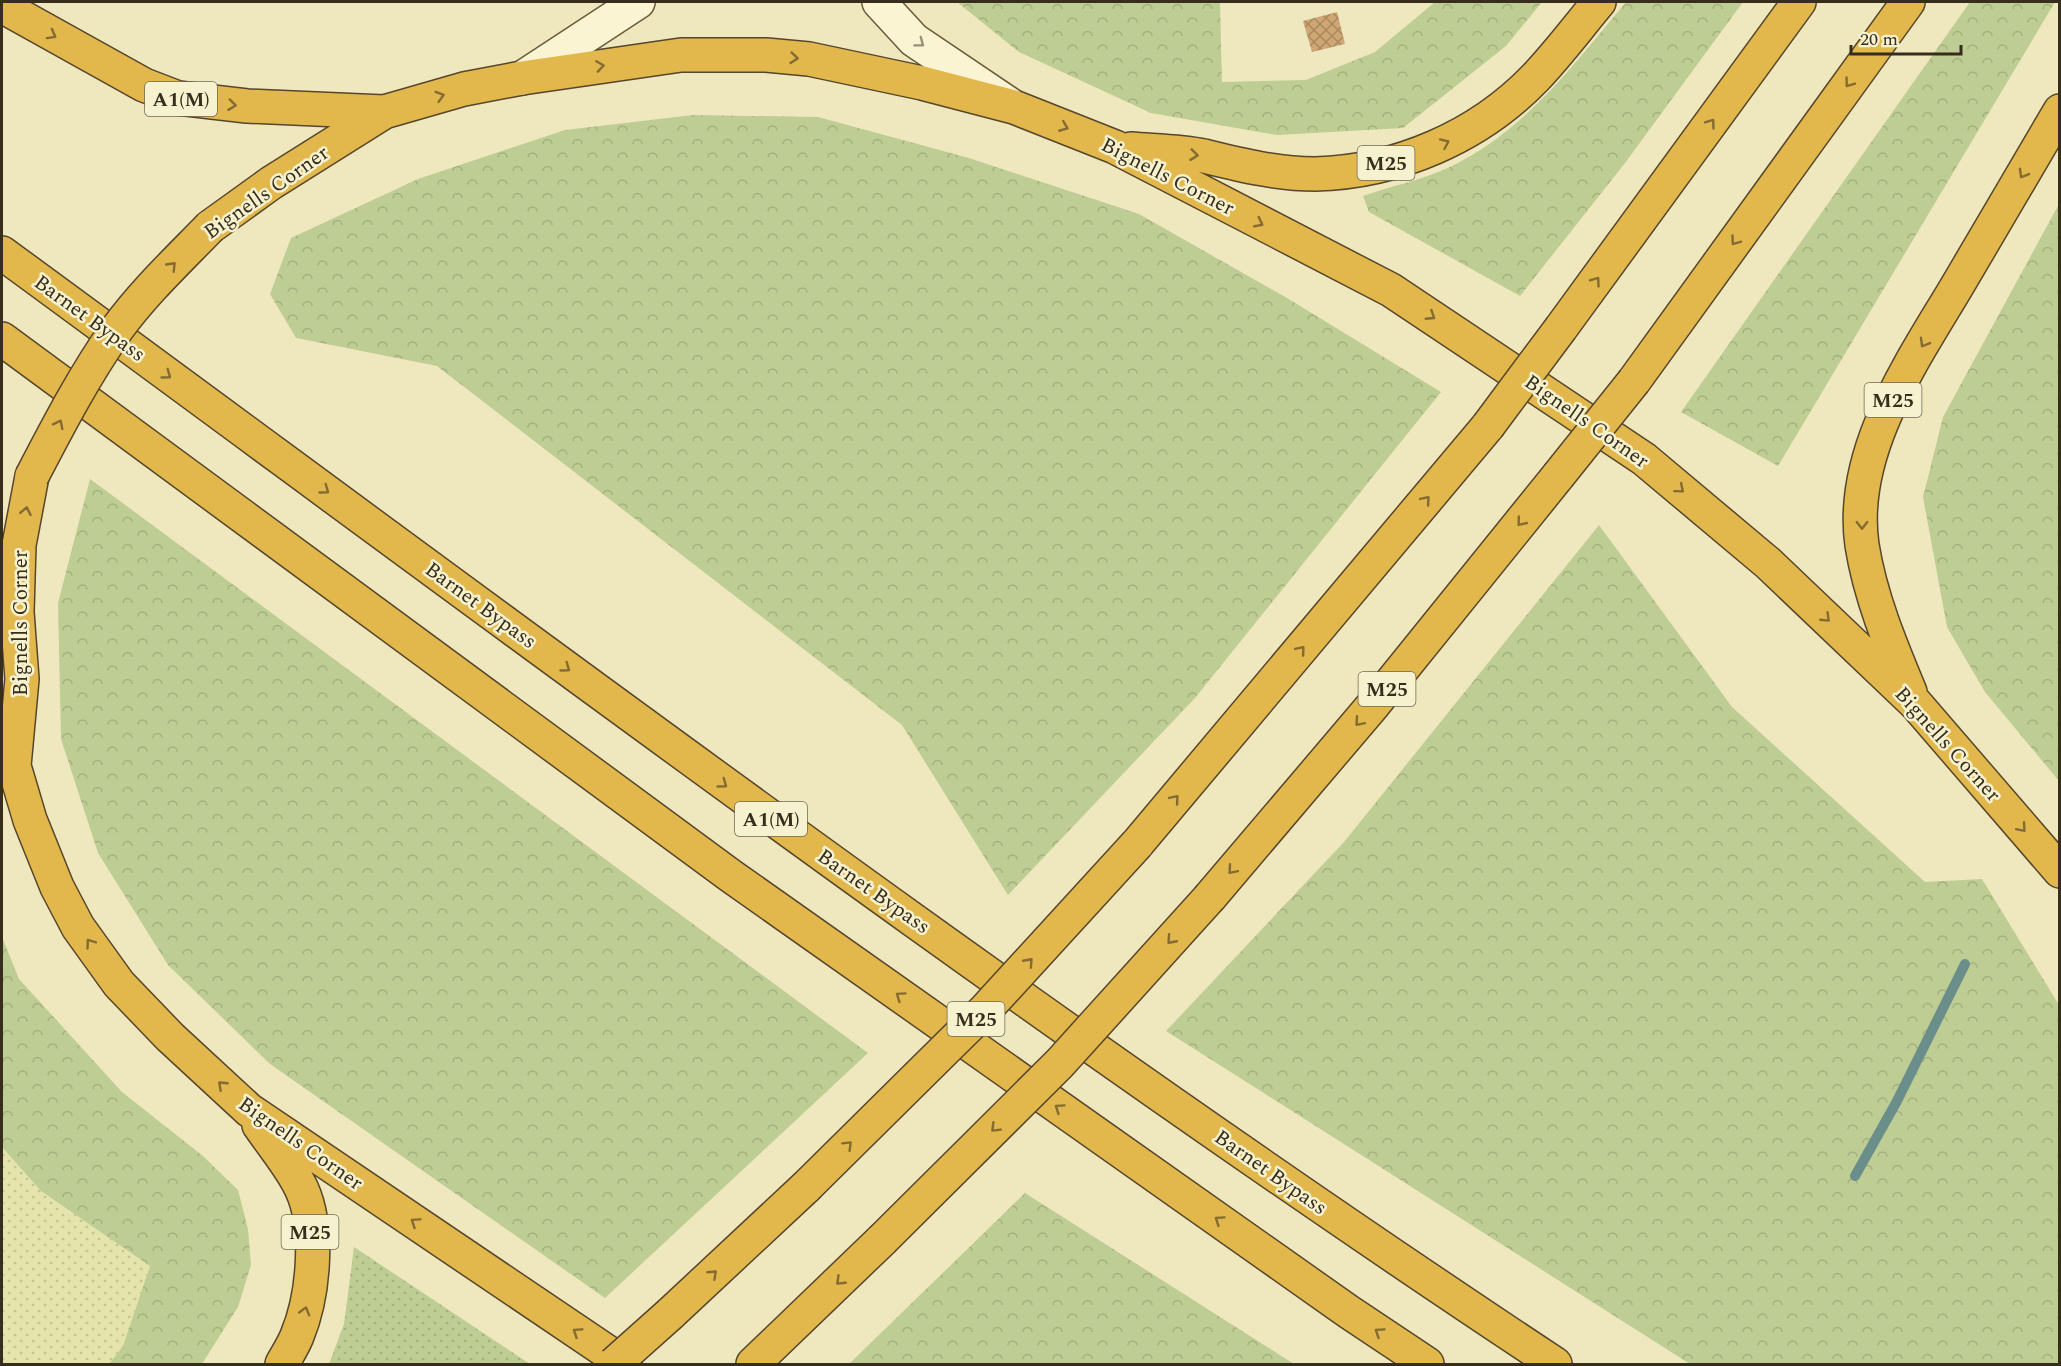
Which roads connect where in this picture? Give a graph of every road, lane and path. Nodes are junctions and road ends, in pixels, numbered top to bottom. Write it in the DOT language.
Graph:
graph roads {
  1 [pos="638,2"];
  2 [pos="879,2"];
  3 [pos="1599,2"];
  4 [pos="1799,2"];
  5 [pos="1908,2"];
  6 [pos="2,6"];
  7 [pos="522,78"];
  8 [pos="1014,107"];
  9 [pos="2060,111"];
  10 [pos="384,112"];
  11 [pos="1115,147"];
  12 [pos="2,254"];
  13 [pos="2,339"];
  14 [pos="1916,704"];
  15 [pos="2,733"];
  16 [pos="14,766"];
  17 [pos="2060,871"];
  18 [pos="249,1110"];
  19 [pos="282,1365"];
  20 [pos="614,1365"];
  21 [pos="625,1365"];
  22 [pos="753,1365"];
  23 [pos="1427,1365"];
  24 [pos="1555,1365"];
  1 -- 7 [label="street, Bignells Corner"];
  2 -- 8 [label="street, Bignells Corner, one-way"];
  11 -- 3 [label="highway, M25, one-way"];
  20 -- 4 [label="highway, M25, one-way, bridge"];
  5 -- 22 [label="highway, M25, one-way, bridge"];
  6 -- 10 [label="highway, A1(M), one-way"];
  7 -- 8 [label="highway, Bignells Corner, one-way"];
  10 -- 7 [label="highway, Bignells Corner, one-way"];
  8 -- 11 [label="highway, Bignells Corner, one-way"];
  9 -- 14 [label="highway, M25, one-way"];
  16 -- 10 [label="highway, Bignells Corner, one-way, bridge"];
  11 -- 14 [label="highway, Bignells Corner, one-way"];
  12 -- 24 [label="highway, Barnet Bypass / A1(M), one-way"];
  23 -- 13 [label="highway, one-way"];
  14 -- 17 [label="highway, Bignells Corner, one-way"];
  15 -- 16 [label="highway"];
  18 -- 16 [label="highway, Bignells Corner, one-way"];
  19 -- 18 [label="highway, M25, one-way"];
  21 -- 18 [label="highway, Bignells Corner, one-way"];
}
